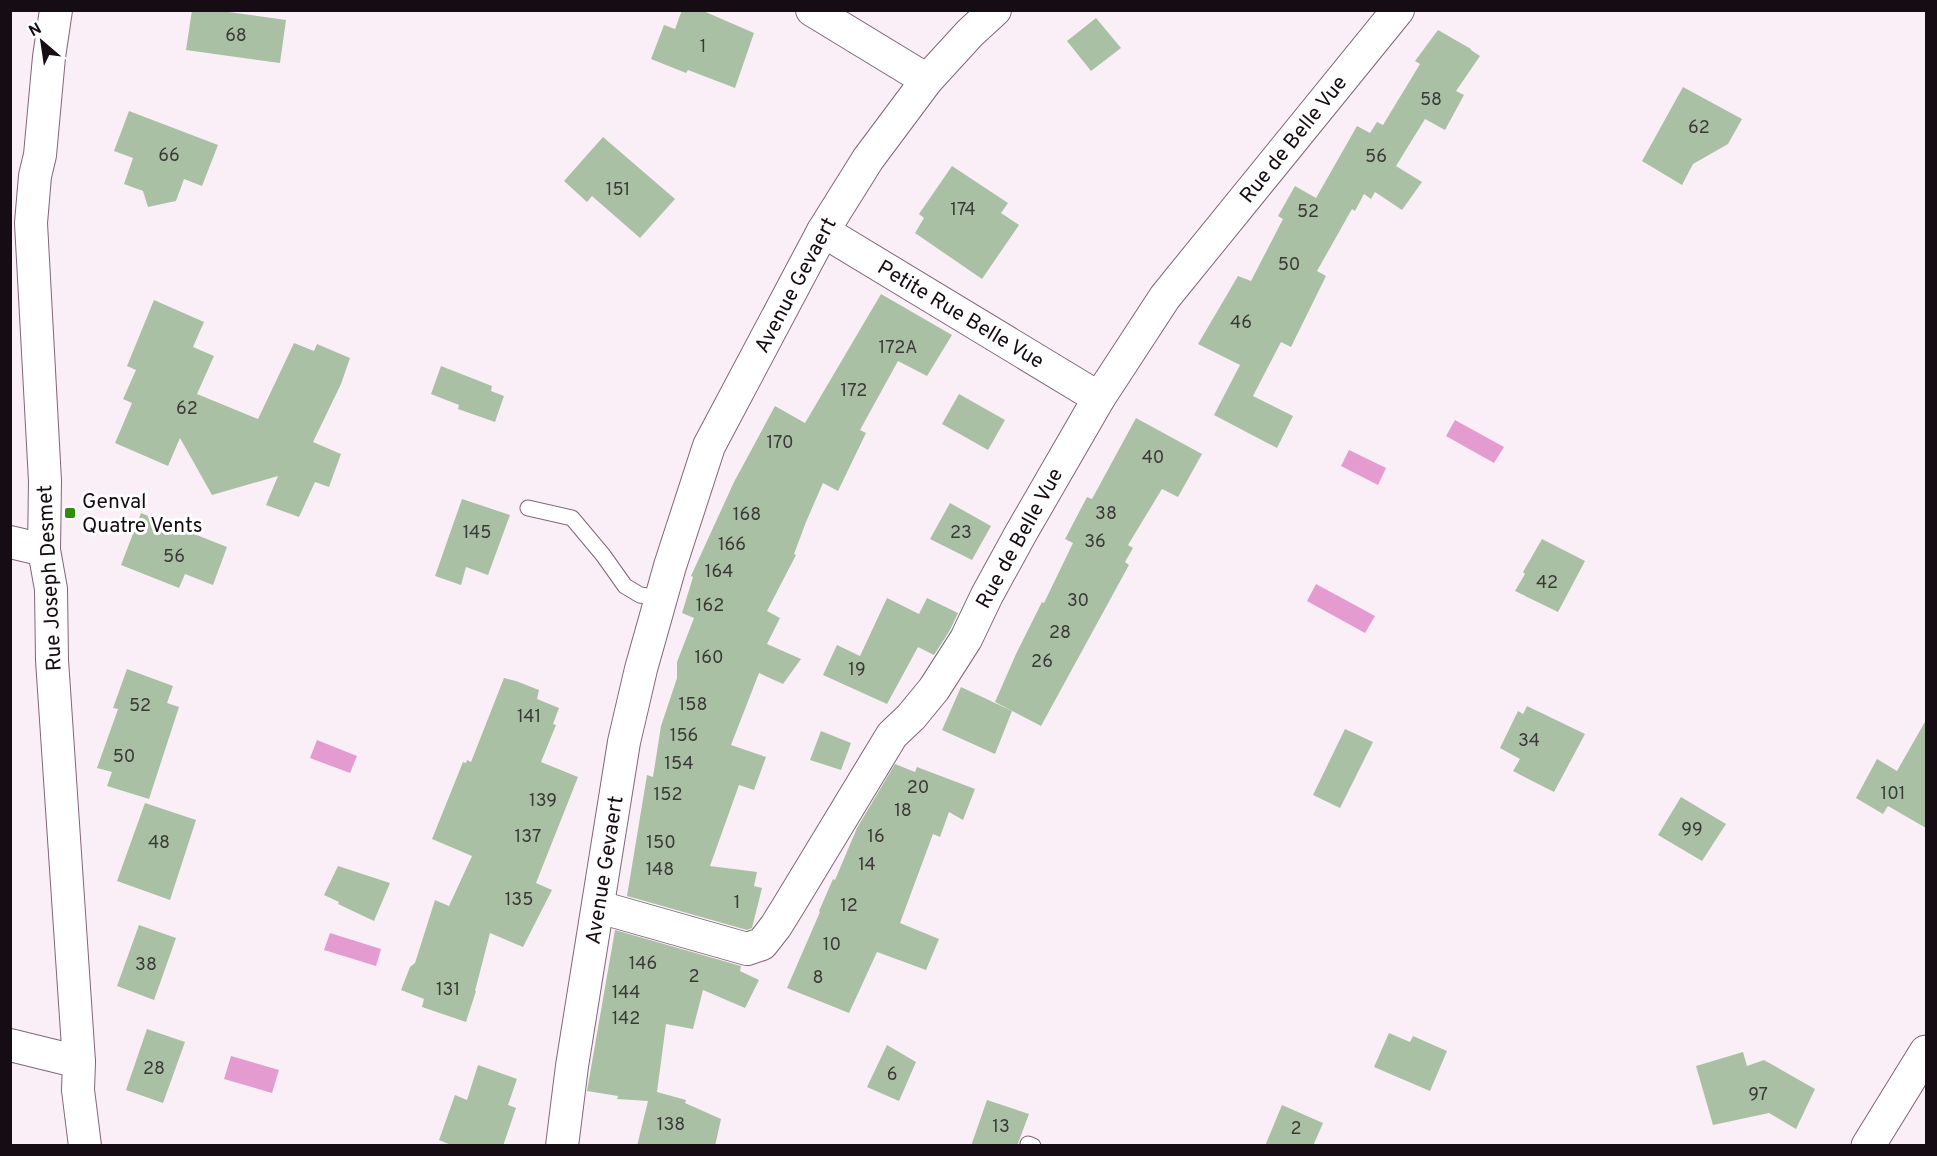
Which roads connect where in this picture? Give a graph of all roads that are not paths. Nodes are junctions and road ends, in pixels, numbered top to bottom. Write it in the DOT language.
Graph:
graph roads {
  1 [pos="56,10"];
  2 [pos="812,10"];
  3 [pos="994,10"];
  4 [pos="1398,10"];
  5 [pos="927,80"];
  6 [pos="823,231"];
  7 [pos="1099,398"];
  8 [pos="528,508"];
  9 [pos="10,542"];
  10 [pos="44,550"];
  11 [pos="661,598"];
  12 [pos="599,907"];
  13 [pos="10,1045"];
  14 [pos="1926,1052"];
  15 [pos="79,1062"];
  16 [pos="85,1146"];
  17 [pos="562,1146"];
  18 [pos="1868,1146"];
  1 -- 10 [label="street, Rue Joseph Desmet"];
  2 -- 5 [label="street"];
  3 -- 5 [label="street, Avenue Gevaert"];
  4 -- 7 [label="street, Rue de Belle Vue"];
  5 -- 6 [label="street, Avenue Gevaert"];
  6 -- 7 [label="street, Petite Rue Belle Vue"];
  6 -- 11 [label="street, Avenue Gevaert"];
  7 -- 12 [label="street, Rue de Belle Vue"];
  8 -- 11 [label="lane"];
  9 -- 10 [label="street"];
  10 -- 15 [label="street, Rue Joseph Desmet"];
  11 -- 12 [label="street, Avenue Gevaert"];
  12 -- 17 [label="street, Avenue Gevaert"];
  13 -- 15 [label="street"];
  14 -- 18 [label="street"];
  15 -- 16 [label="street, Rue Joseph Desmet"];
}
